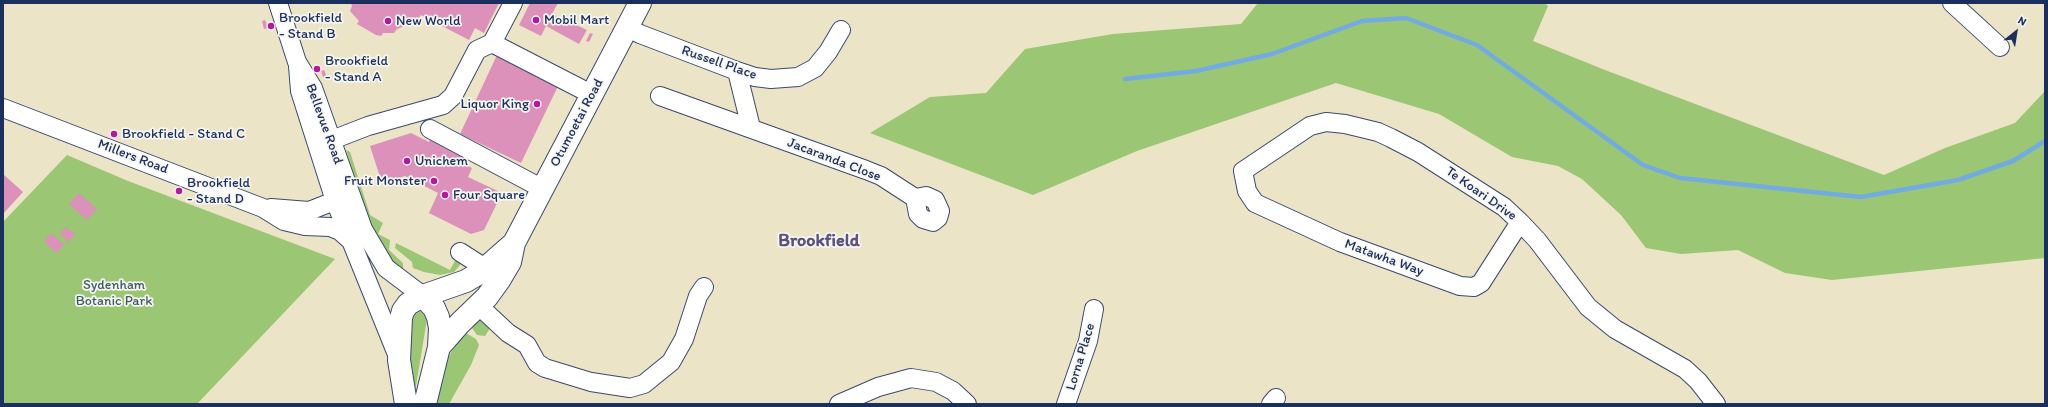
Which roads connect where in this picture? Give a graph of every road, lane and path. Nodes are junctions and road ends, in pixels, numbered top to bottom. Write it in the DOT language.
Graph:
graph roads {
  1 [pos="278,3"];
  2 [pos="513,3"];
  3 [pos="640,3"];
  4 [pos="1952,3"];
  5 [pos="628,28"];
  6 [pos="841,30"];
  7 [pos="492,43"];
  8 [pos="2000,47"];
  9 [pos="297,62"];
  10 [pos="738,71"];
  11 [pos="593,95"];
  12 [pos="660,96"];
  13 [pos="3,108"];
  14 [pos="751,128"];
  15 [pos="430,130"];
  16 [pos="332,140"];
  17 [pos="1243,170"];
  18 [pos="543,189"];
  19 [pos="915,198"];
  20 [pos="263,208"];
  21 [pos="339,210"];
  22 [pos="1520,222"];
  23 [pos="514,243"];
  24 [pos="460,252"];
  25 [pos="485,268"];
  26 [pos="704,287"];
  27 [pos="423,296"];
  28 [pos="478,304"];
  29 [pos="1094,309"];
  30 [pos="438,347"];
  31 [pos="399,360"];
  32 [pos="406,404"];
  33 [pos="425,404"];
  34 [pos="839,404"];
  35 [pos="967,404"];
  36 [pos="1066,404"];
  37 [pos="1716,404"];
  1 -- 9 [label="street, Bellevue Road"];
  2 -- 7 [label="street"];
  3 -- 5 [label="main road, Otumoetai Road"];
  4 -- 8 [label="street"];
  5 -- 10 [label="street, Russell Place"];
  5 -- 11 [label="main road, Otumoetai Road"];
  6 -- 10 [label="street, Russell Place"];
  7 -- 11 [label="street"];
  7 -- 16 [label="street"];
  9 -- 16 [label="street, Bellevue Road"];
  9 -- 21 [label="street, Bellevue Road"];
  10 -- 14 [label="street"];
  11 -- 18 [label="main road, Otumoetai Road"];
  12 -- 14 [label="street, Jacaranda Close"];
  13 -- 20 [label="street, Millers Road"];
  14 -- 19 [label="street, Jacaranda Close"];
  15 -- 18 [label="street"];
  16 -- 21 [label="street, Bellevue Road"];
  17 -- 22 [label="street, Te Koari Drive"];
  17 -- 22 [label="street, Matawha Way"];
  18 -- 23 [label="main road, Otumoetai Road"];
  20 -- 21 [label="street, Millers Road"];
  20 -- 21 [label="street, Millers Road"];
  21 -- 27 [label="street, Bellevue Road"];
  21 -- 31 [label="street, Bellevue Road"];
  22 -- 37 [label="street, Te Koari Drive"];
  23 -- 25 [label="main road, Otumoetai Road"];
  23 -- 28 [label="main road, Otumoetai Road"];
  24 -- 25 [label="street"];
  25 -- 27 [label="main road, Otumoetai Road"];
  26 -- 28 [label="street"];
  27 -- 30 [label="main road, Bellevue Road"];
  27 -- 31 [label="main road, Otumoetai Road"];
  28 -- 30 [label="main road, Otumoetai Road"];
  29 -- 36 [label="street, Lorna Place"];
  30 -- 33 [label="main road"];
  31 -- 32 [label="main road, Otumoetai Road"];
  34 -- 35 [label="street"];
}
